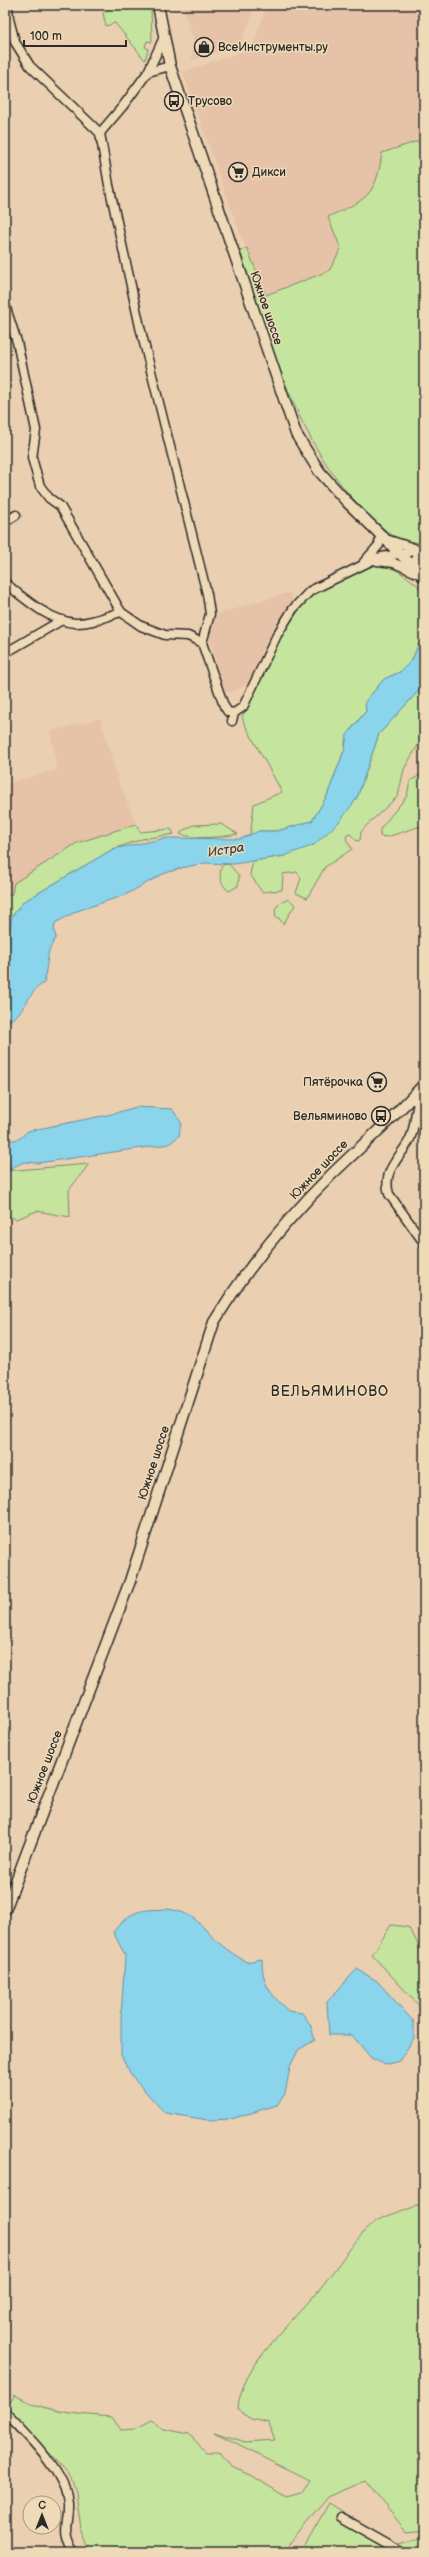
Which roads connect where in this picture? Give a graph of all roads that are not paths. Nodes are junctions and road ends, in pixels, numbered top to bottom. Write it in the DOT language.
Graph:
graph roads {
  1 [pos="8,5"];
  2 [pos="158,5"];
  3 [pos="164,37"];
  4 [pos="170,66"];
  5 [pos="148,72"];
  6 [pos="100,133"];
  7 [pos="5,305"];
  8 [pos="16,515"];
  9 [pos="5,522"];
  10 [pos="380,535"];
  11 [pos="423,549"];
  12 [pos="399,554"];
  13 [pos="360,566"];
  14 [pos="423,577"];
  15 [pos="5,583"];
  16 [pos="121,612"];
  17 [pos="62,620"];
  18 [pos="202,643"];
  19 [pos="5,653"];
  20 [pos="424,1084"];
  21 [pos="418,1102"];
  22 [pos="424,1242"];
  23 [pos="5,1910"];
  24 [pos="5,2412"];
  25 [pos="340,2517"];
  26 [pos="74,2552"];
  27 [pos="403,2552"];
  1 -- 6 [label="street"];
  2 -- 3 [label="main road, Южное шоссе"];
  3 -- 4 [label="main road, Южное шоссе"];
  3 -- 5 [label="street"];
  4 -- 5 [label="street"];
  4 -- 10 [label="main road, Южное шоссе"];
  5 -- 6 [label="street"];
  6 -- 18 [label="street"];
  7 -- 16 [label="street"];
  8 -- 9 [label="street"];
  10 -- 11 [label="street"];
  10 -- 12 [label="main road, Южное шоссе"];
  10 -- 13 [label="street"];
  11 -- 12 [label="street"];
  11 -- 14 [label="street"];
  12 -- 13 [label="street"];
  12 -- 14 [label="main road, Южное шоссе"];
  13 -- 14 [label="street"];
  13 -- 18 [label="street"];
  15 -- 17 [label="street"];
  16 -- 17 [label="street"];
  16 -- 18 [label="street"];
  17 -- 19 [label="street"];
  20 -- 21 [label="main road, Южное шоссе"];
  21 -- 22 [label="street"];
  21 -- 23 [label="main road, Южное шоссе"];
  24 -- 26 [label="street"];
  25 -- 27 [label="street"];
}
